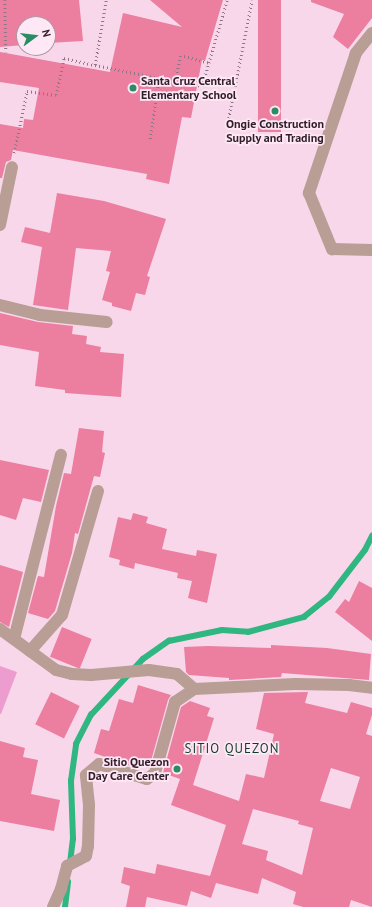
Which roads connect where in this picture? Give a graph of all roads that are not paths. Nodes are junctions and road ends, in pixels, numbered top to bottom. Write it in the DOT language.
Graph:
graph roads {
  1 [pos="372,33"];
  2 [pos="12,167"];
  3 [pos="0,225"];
  4 [pos="372,250"];
  5 [pos="0,305"];
  6 [pos="107,322"];
  7 [pos="61,455"];
  8 [pos="98,491"];
  9 [pos="0,629"];
  10 [pos="14,639"];
  11 [pos="30,651"];
  12 [pos="372,688"];
  13 [pos="194,689"];
  14 [pos="53,907"];
  1 -- 4 [label="street"];
  2 -- 3 [label="street"];
  5 -- 6 [label="street"];
  7 -- 10 [label="street"];
  8 -- 11 [label="street"];
  9 -- 10 [label="street"];
  10 -- 11 [label="street"];
  11 -- 13 [label="street"];
  12 -- 13 [label="street"];
  13 -- 14 [label="street"];
}
